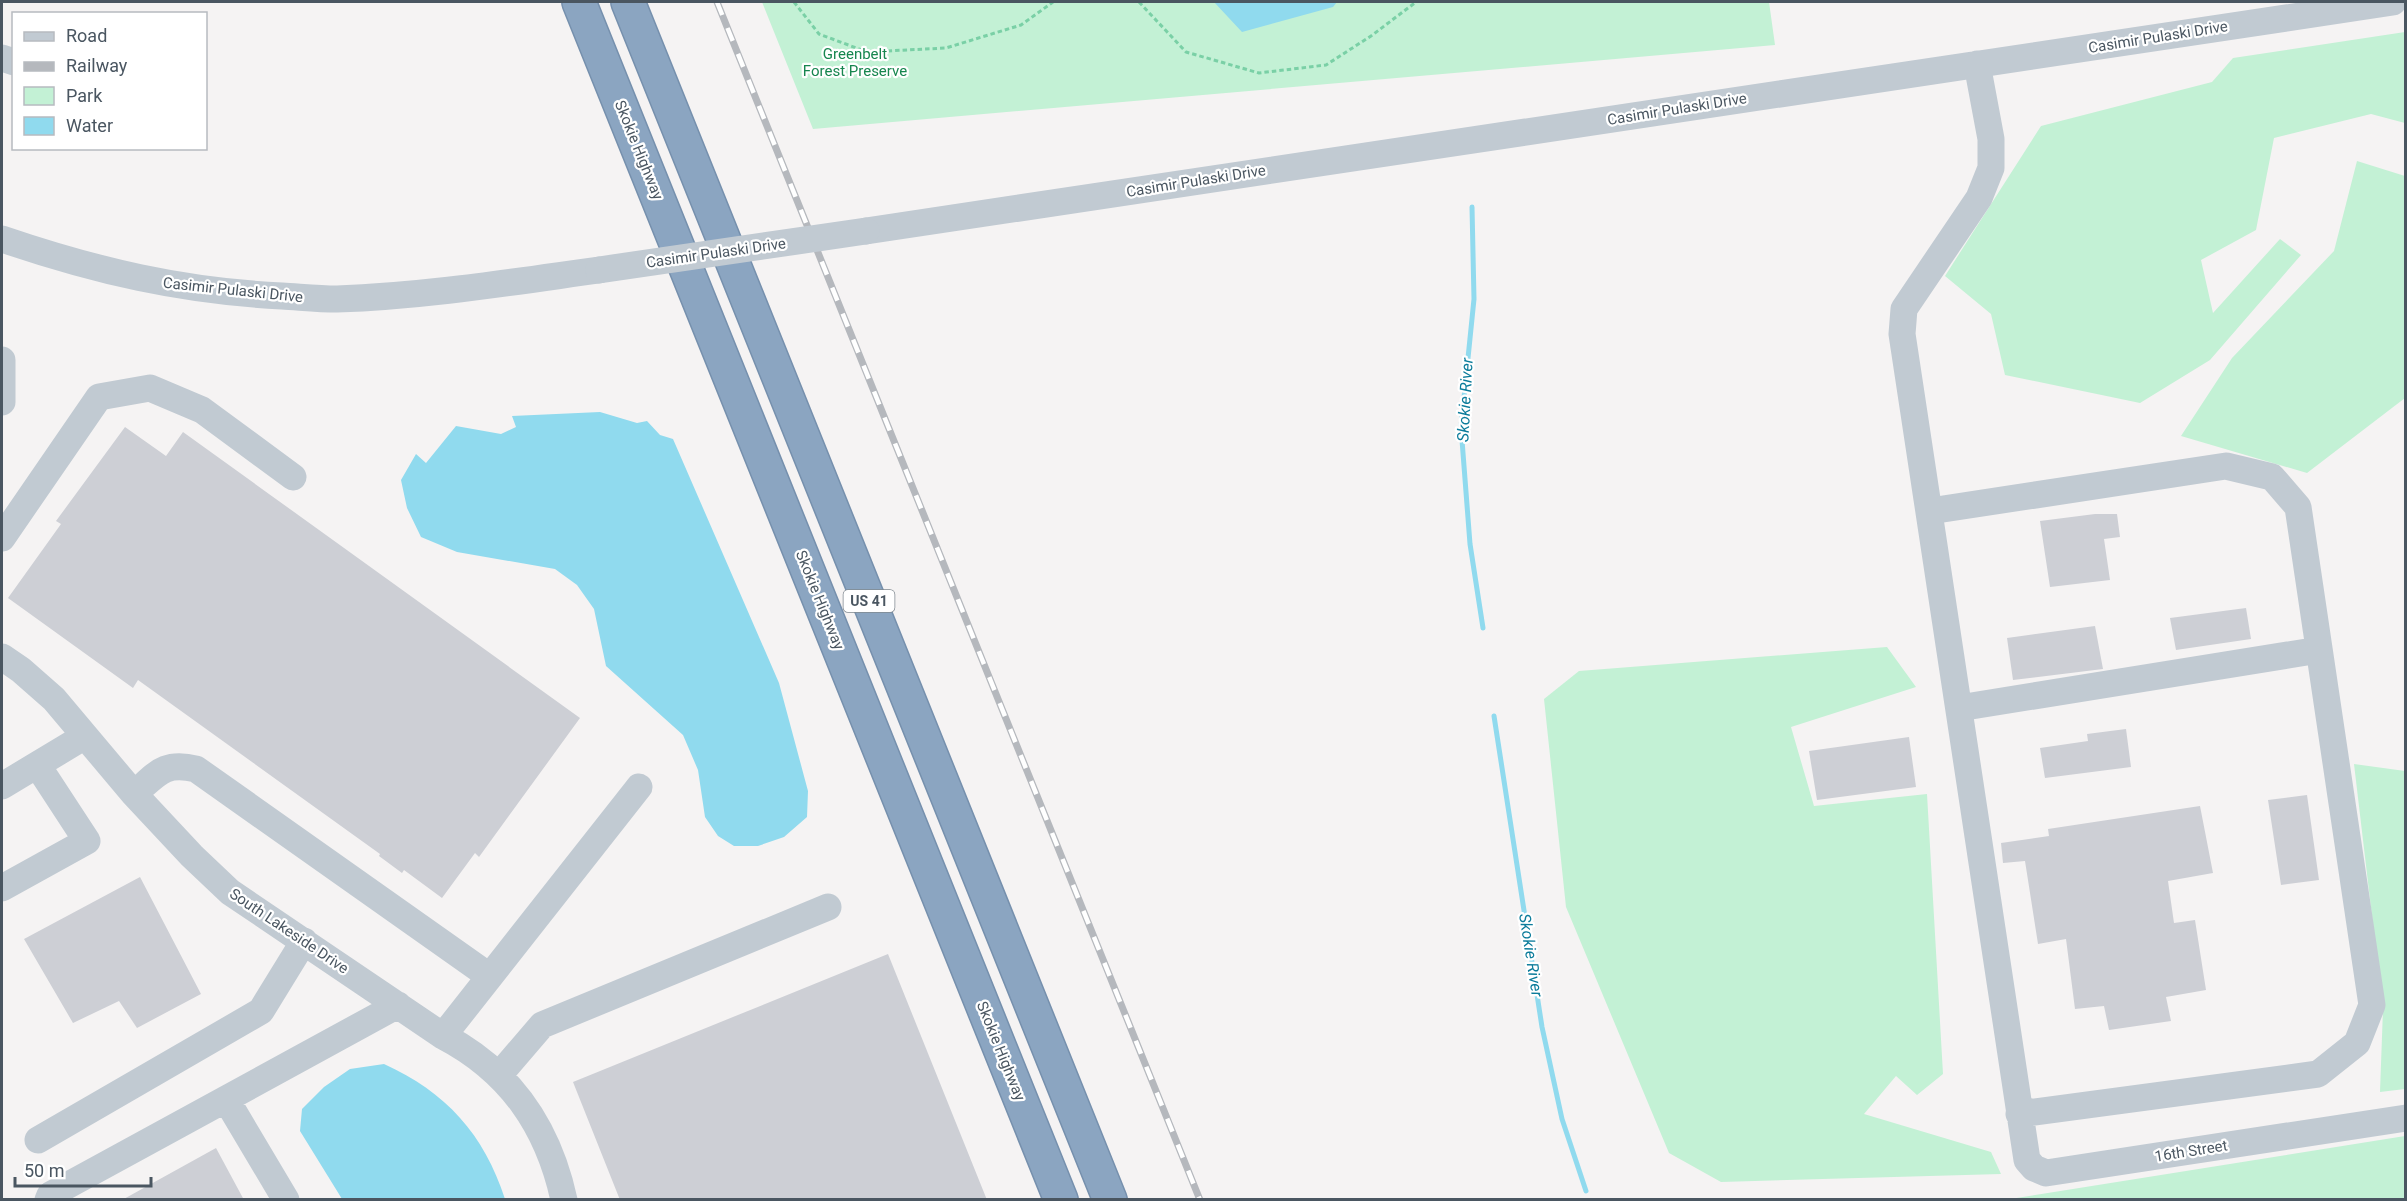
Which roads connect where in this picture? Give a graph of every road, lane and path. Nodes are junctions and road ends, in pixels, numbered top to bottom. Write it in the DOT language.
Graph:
graph roads {
  1 [pos="579,2"];
  2 [pos="628,2"];
  3 [pos="794,2"];
  4 [pos="1053,2"];
  5 [pos="1139,2"];
  6 [pos="1416,2"];
  7 [pos="2393,2"];
  8 [pos="1977,64"];
  9 [pos="2,239"];
  10 [pos="2,360"];
  11 [pos="2,402"];
  12 [pos="293,477"];
  13 [pos="1930,511"];
  14 [pos="2,538"];
  15 [pos="2319,650"];
  16 [pos="2,657"];
  17 [pos="1959,708"];
  18 [pos="85,736"];
  19 [pos="38,766"];
  20 [pos="2,786"];
  21 [pos="639,787"];
  22 [pos="134,794"];
  23 [pos="2,888"];
  24 [pos="828,907"];
  25 [pos="304,941"];
  26 [pos="489,976"];
  27 [pos="398,1005"];
  28 [pos="443,1035"];
  29 [pos="500,1074"];
  30 [pos="226,1099"];
  31 [pos="2019,1114"];
  32 [pos="2406,1118"];
  33 [pos="38,1140"];
  34 [pos="48,1200"];
  35 [pos="286,1200"];
  36 [pos="564,1200"];
  37 [pos="1061,1200"];
  38 [pos="1110,1200"];
  1 -- 37 [label="highway, Skokie Highway / US 41"];
  2 -- 38 [label="highway, US 41"];
  3 -- 4 [label="path"];
  5 -- 6 [label="path"];
  7 -- 8 [label="street, Casimir Pulaski Drive"];
  8 -- 9 [label="street, Casimir Pulaski Drive, bridge"];
  8 -- 13 [label="street, 16th Street"];
  10 -- 11 [label="street"];
  12 -- 14 [label="street"];
  13 -- 15 [label="street"];
  13 -- 17 [label="street, 16th Street"];
  15 -- 17 [label="street"];
  15 -- 31 [label="street"];
  16 -- 18 [label="street, South Lakeside Drive"];
  17 -- 31 [label="street, 16th Street"];
  18 -- 19 [label="street"];
  18 -- 22 [label="street, South Lakeside Drive"];
  19 -- 20 [label="street"];
  19 -- 23 [label="street"];
  21 -- 26 [label="street"];
  22 -- 25 [label="street, South Lakeside Drive"];
  22 -- 26 [label="street"];
  24 -- 29 [label="street"];
  25 -- 27 [label="street, South Lakeside Drive"];
  25 -- 33 [label="street"];
  26 -- 28 [label="street"];
  27 -- 28 [label="street, South Lakeside Drive"];
  27 -- 30 [label="street"];
  28 -- 29 [label="street, South Lakeside Drive"];
  29 -- 36 [label="street, South Lakeside Drive"];
  30 -- 34 [label="street"];
  30 -- 35 [label="street"];
  31 -- 32 [label="street, 16th Street"];
}
